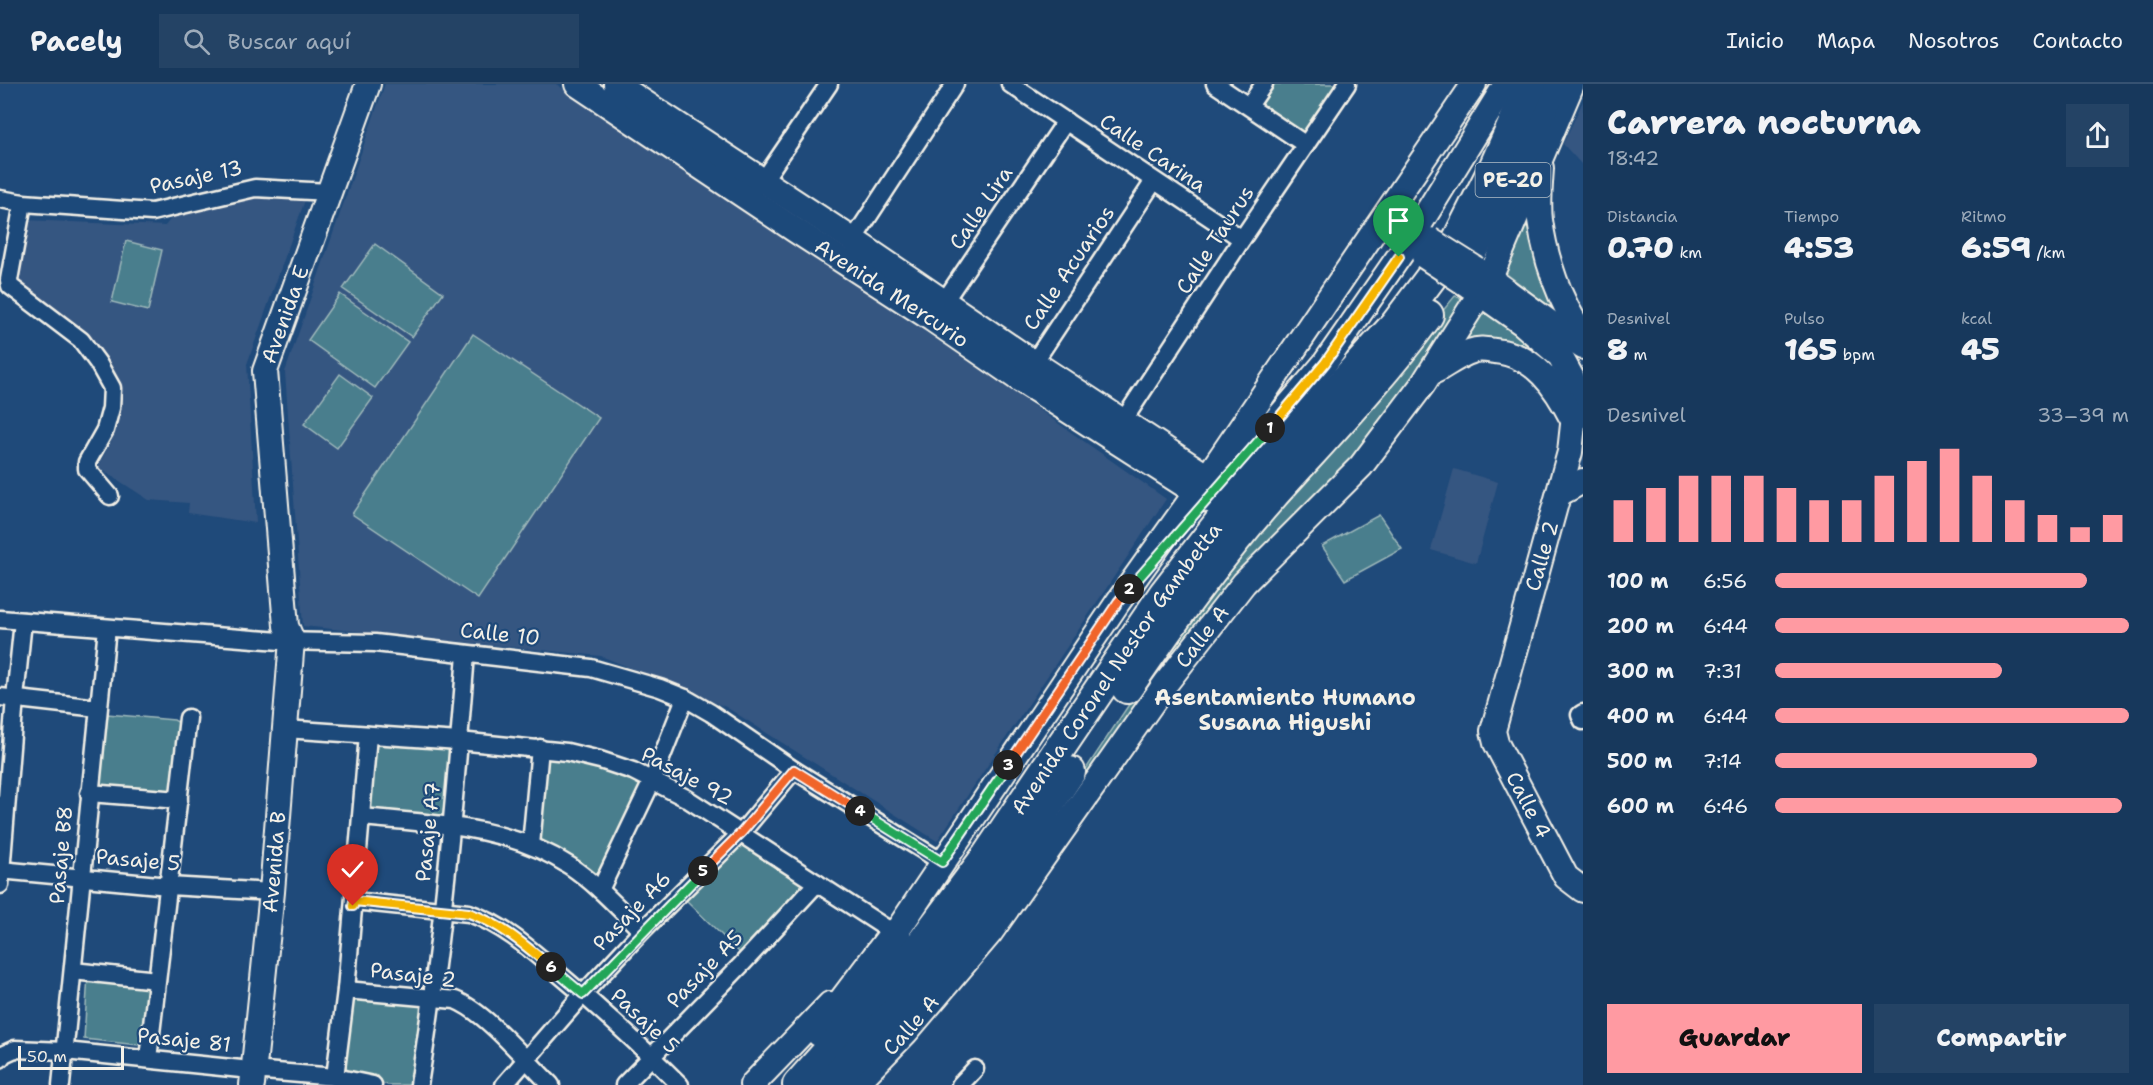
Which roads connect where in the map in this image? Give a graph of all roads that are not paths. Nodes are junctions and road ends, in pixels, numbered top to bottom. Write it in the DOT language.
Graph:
graph roads {
  1 [pos="368,84"];
  2 [pos="578,84"];
  3 [pos="955,84"];
  4 [pos="1010,84"];
  5 [pos="1215,84"];
  6 [pos="1263,84"];
  7 [pos="1347,84"];
  8 [pos="1506,84"];
  9 [pos="1531,84"];
  10 [pos="1554,84"];
  11 [pos="1572,84"];
  12 [pos="825,85"];
  13 [pos="624,86"];
  14 [pos="1465,87"];
  15 [pos="1249,106"];
  16 [pos="1066,121"];
  17 [pos="1306,145"];
  18 [pos="1541,156"];
  19 [pos="763,181"];
  20 [pos="1154,181"];
  21 [pos="329,192"];
  22 [pos="0,199"];
  23 [pos="23,203"];
  24 [pos="801,220"];
  25 [pos="1242,239"];
  26 [pos="853,240"];
  27 [pos="1450,263"];
  28 [pos="938,310"];
  29 [pos="1583,334"];
  30 [pos="1583,347"];
  31 [pos="1028,372"];
  32 [pos="1430,374"];
  33 [pos="1123,421"];
  34 [pos="1579,431"];
  35 [pos="1583,481"];
  36 [pos="1208,489"];
  37 [pos="1559,494"];
  38 [pos="110,496"];
  39 [pos="0,619"];
  40 [pos="23,621"];
  41 [pos="107,628"];
  42 [pos="286,636"];
  43 [pos="466,654"];
  44 [pos="7,697"];
  45 [pos="685,698"];
  46 [pos="98,708"];
  47 [pos="188,718"];
  48 [pos="285,729"];
  49 [pos="1493,731"];
  50 [pos="368,735"];
  51 [pos="459,741"];
  52 [pos="540,748"];
  53 [pos="794,770"];
  54 [pos="653,779"];
  55 [pos="89,793"];
  56 [pos="179,800"];
  57 [pos="361,817"];
  58 [pos="452,826"];
  59 [pos="742,832"];
  60 [pos="531,845"];
  61 [pos="942,862"];
  62 [pos="0,875"];
  63 [pos="81,878"];
  64 [pos="817,883"];
  65 [pos="1575,884"];
  66 [pos="169,886"];
  67 [pos="600,890"];
  68 [pos="264,892"];
  69 [pos="354,901"];
  70 [pos="442,912"];
  71 [pos="642,931"];
  72 [pos="895,934"];
  73 [pos="73,971"];
  74 [pos="157,980"];
  75 [pos="346,990"];
  76 [pos="583,994"];
  77 [pos="433,998"];
  78 [pos="65,1051"];
  79 [pos="652,1057"];
  80 [pos="0,1059"];
  81 [pos="148,1059"];
  82 [pos="525,1060"];
  83 [pos="975,1069"];
  84 [pos="247,1077"];
  85 [pos="335,1077"];
  86 [pos="61,1085"];
  87 [pos="374,1085"];
  88 [pos="419,1085"];
  89 [pos="504,1085"];
  90 [pos="550,1085"];
  91 [pos="624,1085"];
  92 [pos="680,1085"];
  93 [pos="752,1085"];
  94 [pos="778,1085"];
  95 [pos="798,1085"];
  96 [pos="828,1085"];
  97 [pos="855,1085"];
  98 [pos="960,1085"];
  1 -- 21 [label="street, Avenida E"];
  2 -- 24 [label="street, Avenida Mercurio"];
  3 -- 26 [label="street"];
  4 -- 16 [label="street, Calle Carina"];
  5 -- 15 [label="street"];
  6 -- 15 [label="street"];
  7 -- 17 [label="street, Calle Taurus"];
  8 -- 27 [label="street"];
  9 -- 27 [label="highway, PE-20"];
  10 -- 27 [label="highway, PE-20"];
  11 -- 18 [label="street"];
  12 -- 19 [label="street"];
  13 -- 19 [label="street, Avenida Mercurio"];
  14 -- 36 [label="street"];
  15 -- 17 [label="street"];
  16 -- 20 [label="street, Calle Carina"];
  16 -- 28 [label="street, Calle Lira"];
  17 -- 25 [label="street, Calle Taurus"];
  18 -- 27 [label="street"];
  18 -- 29 [label="street"];
  19 -- 24 [label="street, Avenida Mercurio"];
  20 -- 25 [label="street, Calle Carina"];
  20 -- 31 [label="street, Calle Acuarios"];
  21 -- 23 [label="street, Pasaje 13"];
  21 -- 42 [label="street, Avenida E"];
  22 -- 23 [label="street, Pasaje 13"];
  23 -- 38 [label="street"];
  24 -- 26 [label="street, Avenida Mercurio"];
  24 -- 28 [label="street, Avenida Mercurio"];
  25 -- 33 [label="street, Calle Taurus"];
  26 -- 28 [label="street, Avenida Mercurio"];
  27 -- 30 [label="street"];
  27 -- 32 [label="street, Calle A"];
  27 -- 34 [label="street, Calle 2"];
  27 -- 36 [label="street"];
  27 -- 95 [label="highway, Avenida Coronel Nestor Gambetta / PE-20"];
  27 -- 96 [label="highway, Avenida Coronel Nestor Gambetta / PE-20"];
  28 -- 31 [label="street, Avenida Mercurio"];
  31 -- 33 [label="street, Avenida Mercurio"];
  31 -- 36 [label="street, Avenida Mercurio"];
  32 -- 34 [label="street"];
  32 -- 97 [label="street, Calle A"];
  33 -- 36 [label="street, Avenida Mercurio"];
  34 -- 37 [label="street, Calle 2"];
  35 -- 37 [label="street"];
  36 -- 61 [label="street"];
  37 -- 49 [label="street, Calle 2"];
  39 -- 40 [label="street, Calle 10"];
  40 -- 41 [label="street, Calle 10"];
  40 -- 44 [label="street"];
  41 -- 42 [label="street, Calle 10"];
  41 -- 46 [label="street, Pasaje B8"];
  42 -- 43 [label="street, Calle 10"];
  42 -- 48 [label="street, Avenida B"];
  42 -- 68 [label="street, Avenida B"];
  43 -- 45 [label="street, Calle 10"];
  43 -- 51 [label="street, Pasaje A7"];
  44 -- 46 [label="street"];
  44 -- 62 [label="street"];
  45 -- 53 [label="street, Calle 10"];
  45 -- 54 [label="street"];
  46 -- 55 [label="street, Pasaje B8"];
  47 -- 56 [label="street"];
  48 -- 50 [label="street, Pasaje 92"];
  48 -- 68 [label="street, Avenida B"];
  49 -- 65 [label="street, Calle 4"];
  50 -- 51 [label="street, Pasaje 92"];
  50 -- 57 [label="street"];
  51 -- 52 [label="street, Pasaje 92"];
  51 -- 58 [label="street, Pasaje A7"];
  52 -- 54 [label="street, Pasaje 92"];
  52 -- 60 [label="street"];
  53 -- 59 [label="street, Pasaje A6"];
  53 -- 61 [label="street, Calle 10"];
  54 -- 59 [label="street, Pasaje 92"];
  54 -- 67 [label="street"];
  55 -- 56 [label="street"];
  55 -- 63 [label="street, Pasaje B8"];
  56 -- 66 [label="street"];
  57 -- 58 [label="street"];
  57 -- 69 [label="street"];
  58 -- 60 [label="street"];
  58 -- 70 [label="street, Pasaje A7"];
  59 -- 64 [label="street, Pasaje 92"];
  59 -- 71 [label="street, Pasaje A6"];
  60 -- 67 [label="street"];
  61 -- 72 [label="street"];
  62 -- 63 [label="street, Pasaje 5"];
  63 -- 66 [label="street, Pasaje 5"];
  63 -- 73 [label="street, Pasaje B8"];
  64 -- 72 [label="street, Pasaje 92"];
  64 -- 79 [label="street, Pasaje A5"];
  66 -- 68 [label="street, Pasaje 5"];
  66 -- 74 [label="street"];
  67 -- 71 [label="street"];
  68 -- 84 [label="street, Avenida B"];
  69 -- 70 [label="street, Pasaje 5"];
  69 -- 75 [label="street"];
  70 -- 76 [label="street, Pasaje 5"];
  70 -- 77 [label="street, Pasaje A7"];
  71 -- 76 [label="street, Pasaje A6"];
  72 -- 93 [label="street"];
  72 -- 94 [label="highway"];
  73 -- 74 [label="street"];
  73 -- 78 [label="street, Pasaje B8"];
  74 -- 81 [label="street"];
  75 -- 77 [label="street, Pasaje 2"];
  75 -- 85 [label="street"];
  76 -- 79 [label="street, Pasaje 5"];
  76 -- 82 [label="street, Pasaje A6"];
  77 -- 82 [label="street, Pasaje 2"];
  77 -- 88 [label="street, Pasaje A7"];
  78 -- 80 [label="street, Pasaje 81"];
  78 -- 81 [label="street, Pasaje 81"];
  78 -- 86 [label="street, Pasaje B8"];
  79 -- 91 [label="street, Pasaje A5"];
  79 -- 92 [label="street, Pasaje 5"];
  81 -- 84 [label="street, Pasaje 81"];
  82 -- 89 [label="street, Pasaje A6"];
  82 -- 90 [label="street, Pasaje 2"];
  83 -- 98 [label="street"];
  84 -- 85 [label="street, Pasaje 81"];
  85 -- 87 [label="street, Pasaje 81"];
}
